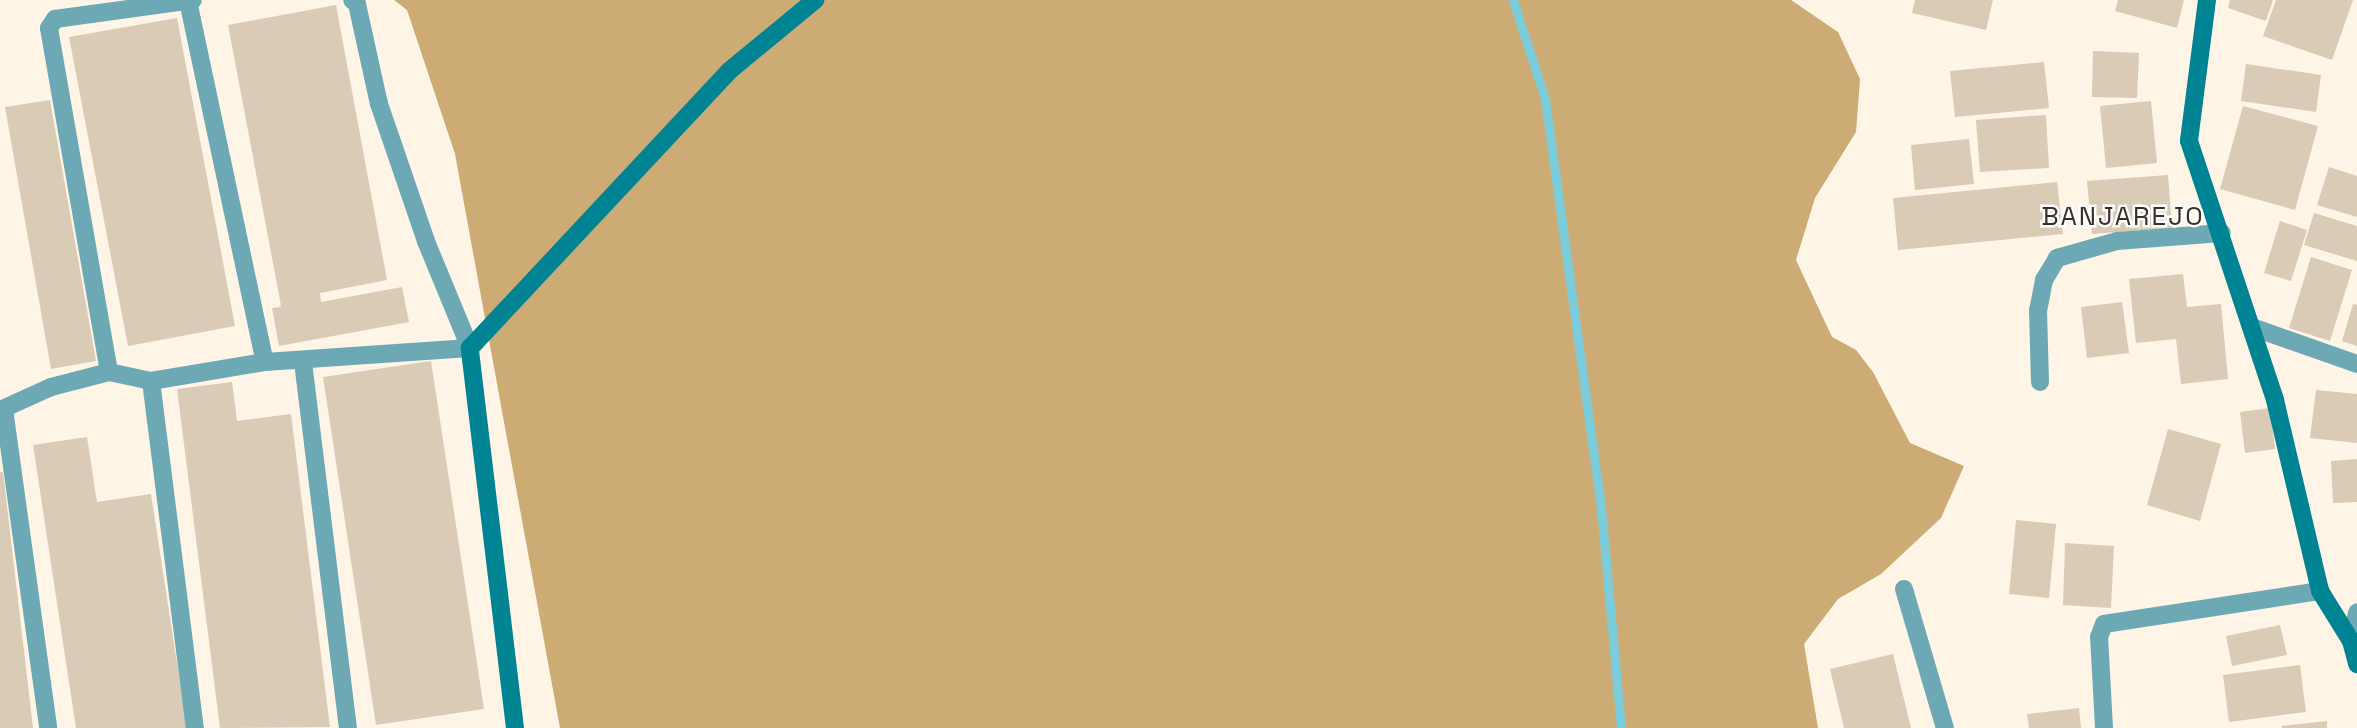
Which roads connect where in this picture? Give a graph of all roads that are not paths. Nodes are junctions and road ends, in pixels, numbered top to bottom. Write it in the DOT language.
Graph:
graph roads {
  1 [pos="193,0"];
  2 [pos="352,0"];
  3 [pos="816,0"];
  4 [pos="2207,0"];
  5 [pos="188,1"];
  6 [pos="2222,233"];
  7 [pos="2252,327"];
  8 [pos="470,348"];
  9 [pos="265,362"];
  10 [pos="303,362"];
  11 [pos="2357,364"];
  12 [pos="109,372"];
  13 [pos="151,381"];
  14 [pos="2040,382"];
  15 [pos="2,410"];
  16 [pos="1904,589"];
  17 [pos="2320,592"];
  18 [pos="2357,614"];
  19 [pos="2351,641"];
  20 [pos="2357,664"];
  21 [pos="48,728"];
  22 [pos="195,728"];
  23 [pos="348,728"];
  24 [pos="515,728"];
  25 [pos="1945,728"];
  26 [pos="2104,728"];
  1 -- 5 [label="street"];
  2 -- 8 [label="street"];
  3 -- 8 [label="street"];
  4 -- 6 [label="street"];
  5 -- 9 [label="street"];
  5 -- 12 [label="street"];
  6 -- 7 [label="street"];
  6 -- 14 [label="street"];
  7 -- 11 [label="street"];
  7 -- 17 [label="street"];
  8 -- 10 [label="street"];
  8 -- 24 [label="street"];
  9 -- 10 [label="street"];
  9 -- 13 [label="street"];
  10 -- 23 [label="street"];
  12 -- 13 [label="street"];
  12 -- 15 [label="street"];
  13 -- 22 [label="street"];
  15 -- 21 [label="street"];
  16 -- 25 [label="street"];
  17 -- 19 [label="street"];
  17 -- 26 [label="street"];
  18 -- 19 [label="street"];
  19 -- 20 [label="street"];
}
